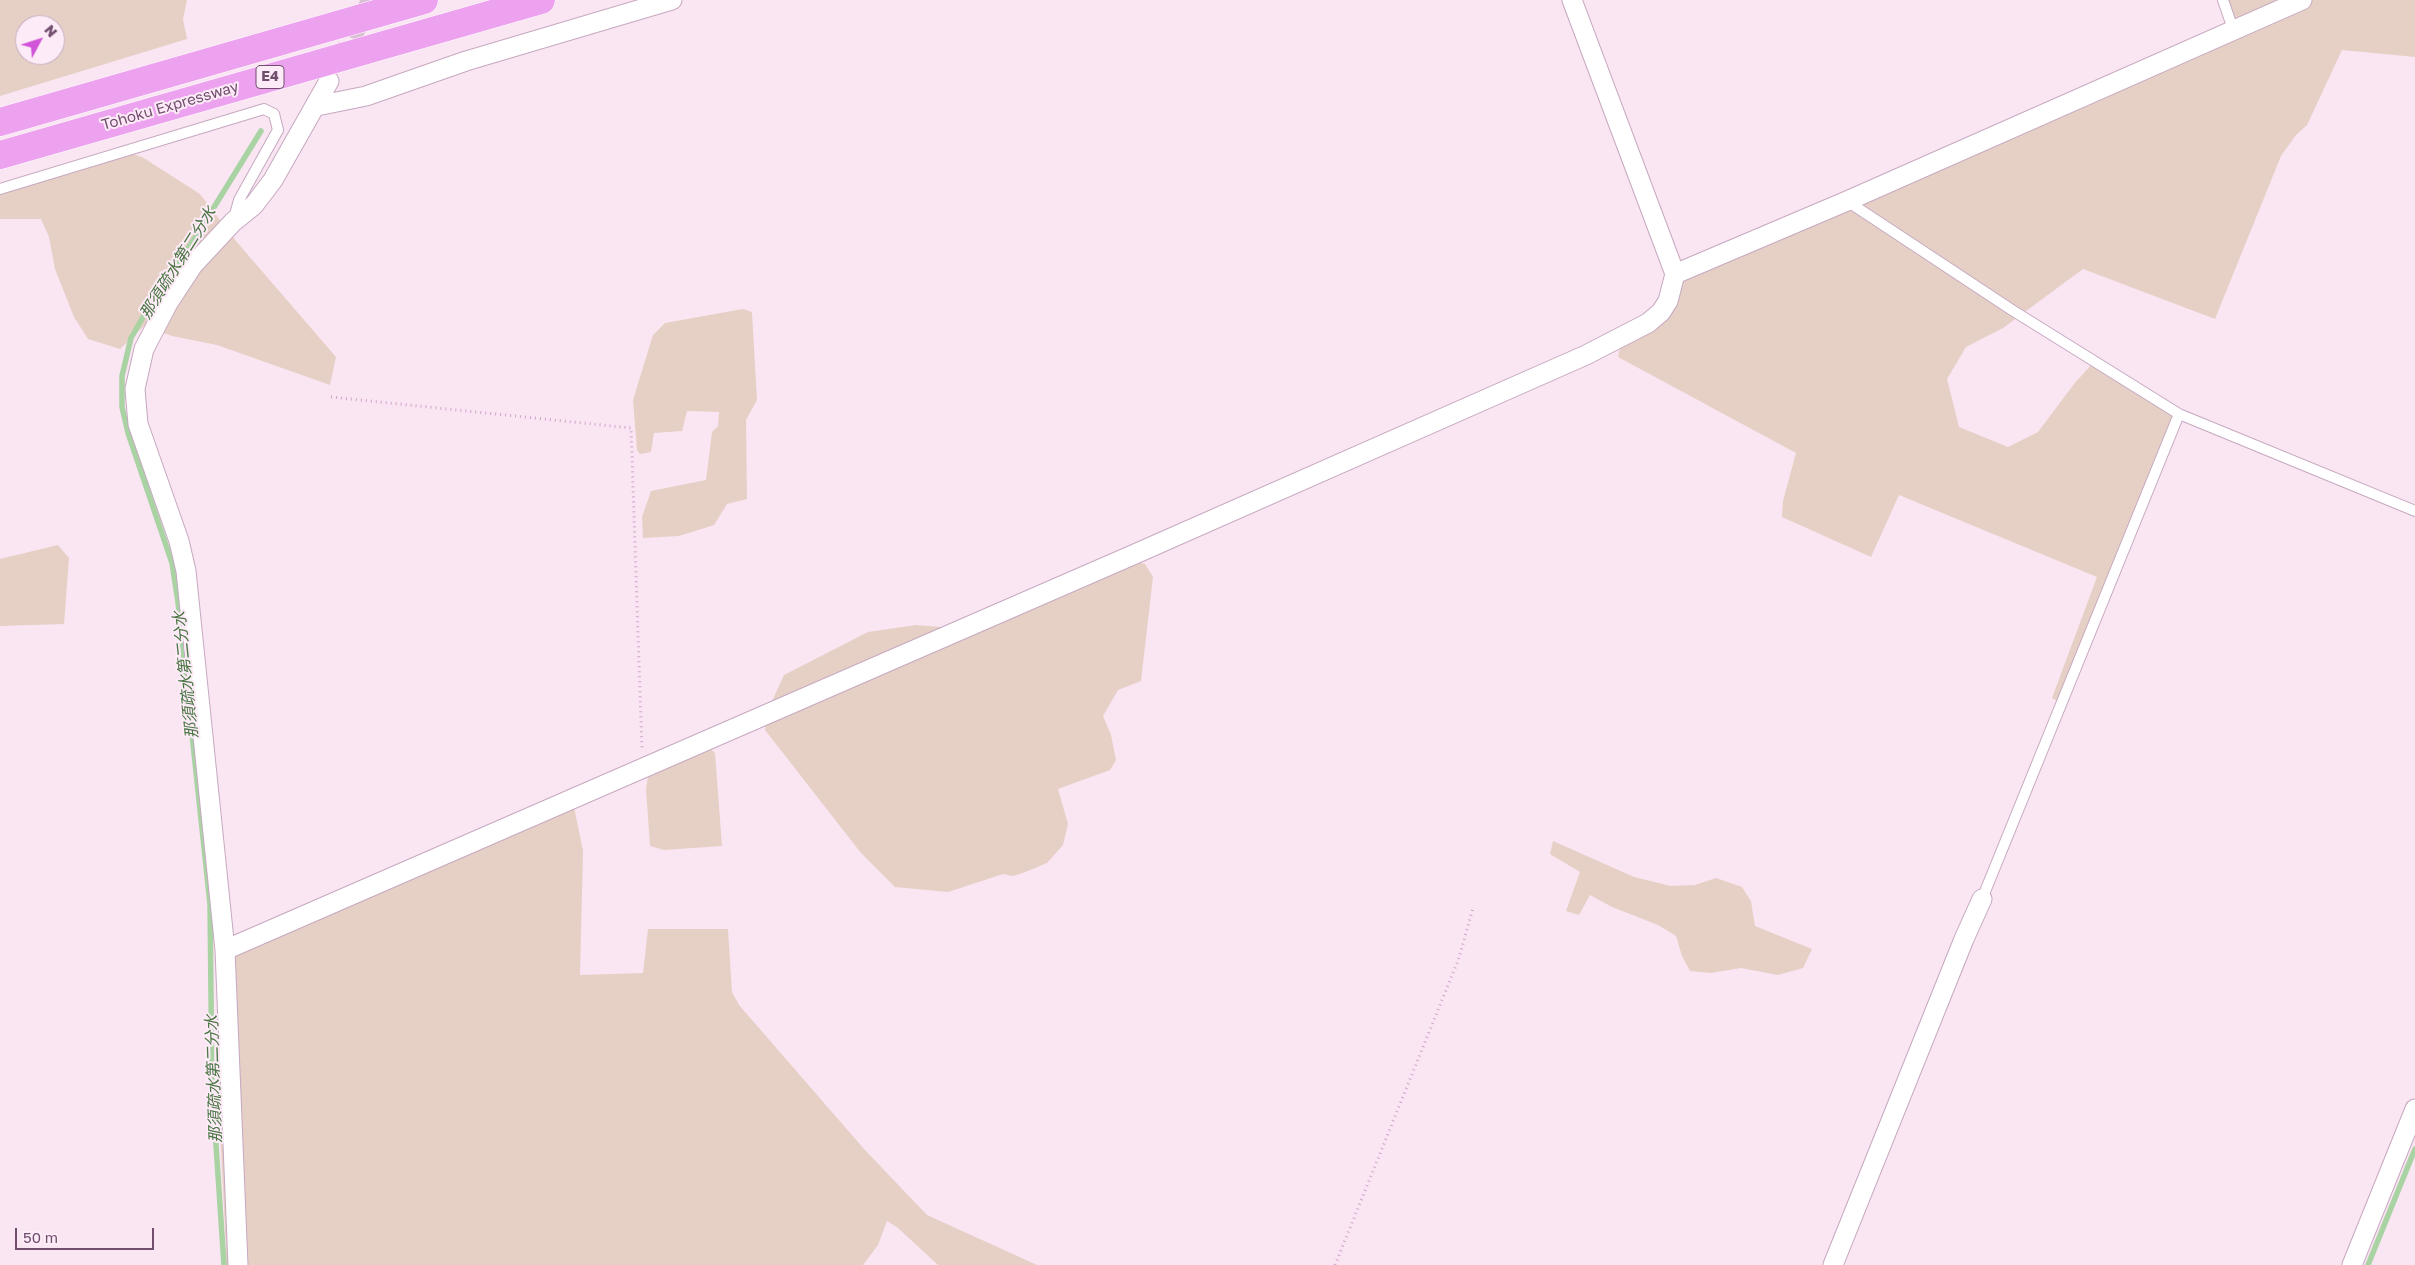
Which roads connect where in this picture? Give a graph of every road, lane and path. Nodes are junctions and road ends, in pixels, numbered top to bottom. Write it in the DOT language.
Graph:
graph roads {
  1 [pos="424,0"];
  2 [pos="541,0"];
  3 [pos="672,0"];
  4 [pos="1572,0"];
  5 [pos="2223,0"];
  6 [pos="2302,0"];
  7 [pos="2233,30"];
  8 [pos="330,81"];
  9 [pos="317,106"];
  10 [pos="0,122"];
  11 [pos="0,155"];
  12 [pos="0,189"];
  13 [pos="1848,201"];
  14 [pos="233,222"];
  15 [pos="1675,274"];
  16 [pos="331,396"];
  17 [pos="2179,414"];
  18 [pos="2415,511"];
  19 [pos="643,768"];
  20 [pos="1982,899"];
  21 [pos="1473,908"];
  22 [pos="225,950"];
  23 [pos="2415,1109"];
  24 [pos="238,1265"];
  25 [pos="1335,1265"];
  26 [pos="1833,1265"];
  27 [pos="2352,1265"];
  1 -- 10 [label="highway, E4"];
  2 -- 11 [label="highway, Tohoku Expressway / E4"];
  3 -- 9 [label="street"];
  4 -- 15 [label="street"];
  5 -- 7 [label="lane"];
  6 -- 7 [label="street"];
  7 -- 13 [label="street"];
  8 -- 9 [label="street"];
  9 -- 14 [label="street"];
  12 -- 14 [label="lane"];
  13 -- 15 [label="street"];
  13 -- 17 [label="lane"];
  14 -- 22 [label="street"];
  15 -- 19 [label="street"];
  16 -- 19 [label="path"];
  17 -- 18 [label="lane"];
  17 -- 20 [label="lane"];
  19 -- 22 [label="street"];
  20 -- 26 [label="street"];
  21 -- 25 [label="path"];
  22 -- 24 [label="street"];
  23 -- 27 [label="street"];
}
